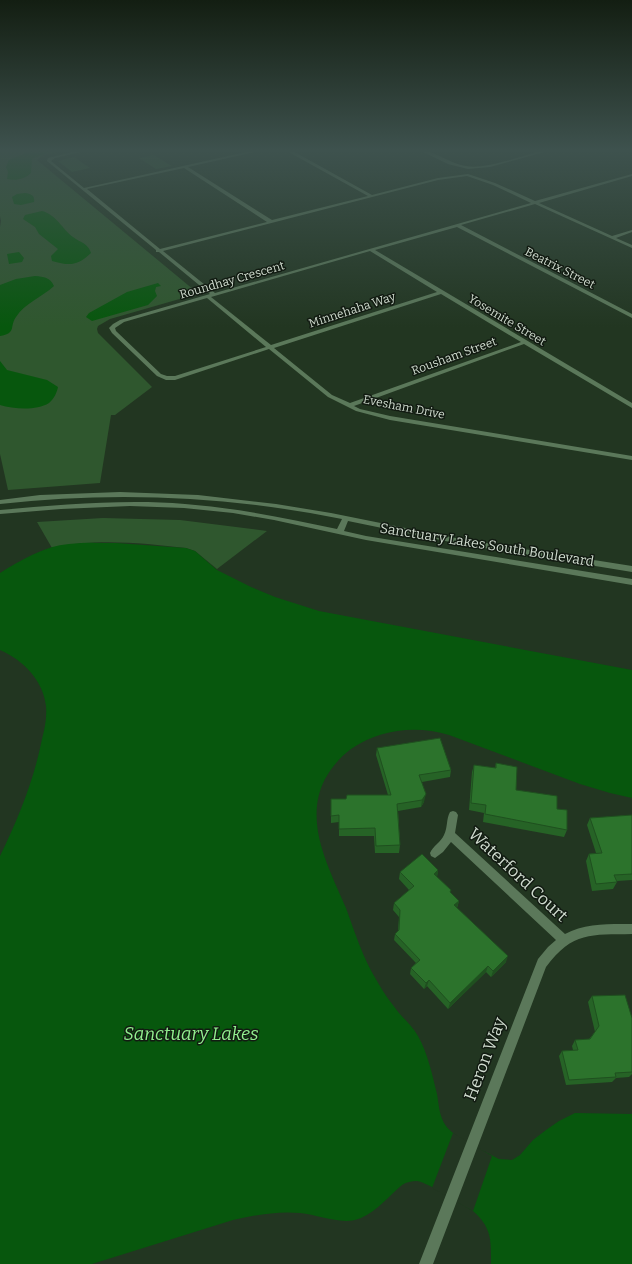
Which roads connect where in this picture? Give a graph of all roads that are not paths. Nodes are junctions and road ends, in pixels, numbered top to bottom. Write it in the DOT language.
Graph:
graph roads {
  1 [pos="107,209"];
  2 [pos="251,209"];
  3 [pos="322,209"];
  4 [pos="515,209"];
  5 [pos="548,209"];
  6 [pos="271,222"];
  7 [pos="457,226"];
  8 [pos="632,231"];
  9 [pos="612,238"];
  10 [pos="632,247"];
  11 [pos="371,250"];
  12 [pos="158,251"];
  13 [pos="441,292"];
  14 [pos="211,296"];
  15 [pos="632,316"];
  16 [pos="524,342"];
  17 [pos="270,347"];
  18 [pos="391,391"];
  19 [pos="348,406"];
  20 [pos="632,406"];
  21 [pos="358,410"];
  22 [pos="632,456"];
  23 [pos="0,502"];
  24 [pos="0,512"];
  25 [pos="346,518"];
  26 [pos="339,533"];
  27 [pos="632,569"];
  28 [pos="632,582"];
  29 [pos="453,815"];
  30 [pos="450,835"];
  31 [pos="435,853"];
  32 [pos="632,929"];
  33 [pos="563,940"];
  34 [pos="426,1264"];
  1 -- 12 [label="street, Evesham Drive"];
  2 -- 6 [label="street"];
  3 -- 6 [label="street"];
  4 -- 7 [label="street, Roundhay Crescent"];
  5 -- 9 [label="street"];
  6 -- 12 [label="street"];
  7 -- 11 [label="street, Roundhay Crescent"];
  7 -- 15 [label="street, Beatrix Street"];
  8 -- 9 [label="street"];
  9 -- 10 [label="street"];
  11 -- 13 [label="street, Yosemite Street"];
  11 -- 14 [label="street, Roundhay Crescent"];
  12 -- 14 [label="street, Evesham Drive"];
  13 -- 16 [label="street, Yosemite Street"];
  13 -- 17 [label="street, Minnehaha Way"];
  14 -- 17 [label="street, Evesham Drive"];
  14 -- 17 [label="street, Roundhay Crescent"];
  16 -- 18 [label="street, Rousham Street"];
  16 -- 20 [label="street, Yosemite Street"];
  17 -- 19 [label="street, Evesham Drive"];
  18 -- 19 [label="street, Rousham Street"];
  18 -- 21 [label="street, Rousham Street"];
  19 -- 21 [label="street, Evesham Drive"];
  21 -- 22 [label="street, Evesham Drive"];
  23 -- 25 [label="street, Sanctuary Lakes South Boulevard"];
  24 -- 26 [label="street, Sanctuary Lakes South Boulevard"];
  25 -- 26 [label="street"];
  25 -- 27 [label="street, Sanctuary Lakes South Boulevard"];
  26 -- 28 [label="street, Sanctuary Lakes South Boulevard"];
  29 -- 30 [label="street, Waterford Court"];
  30 -- 31 [label="street, Waterford Court"];
  30 -- 33 [label="street, Waterford Court"];
  32 -- 33 [label="street, Heron Way"];
  33 -- 34 [label="street, Heron Way"];
}
